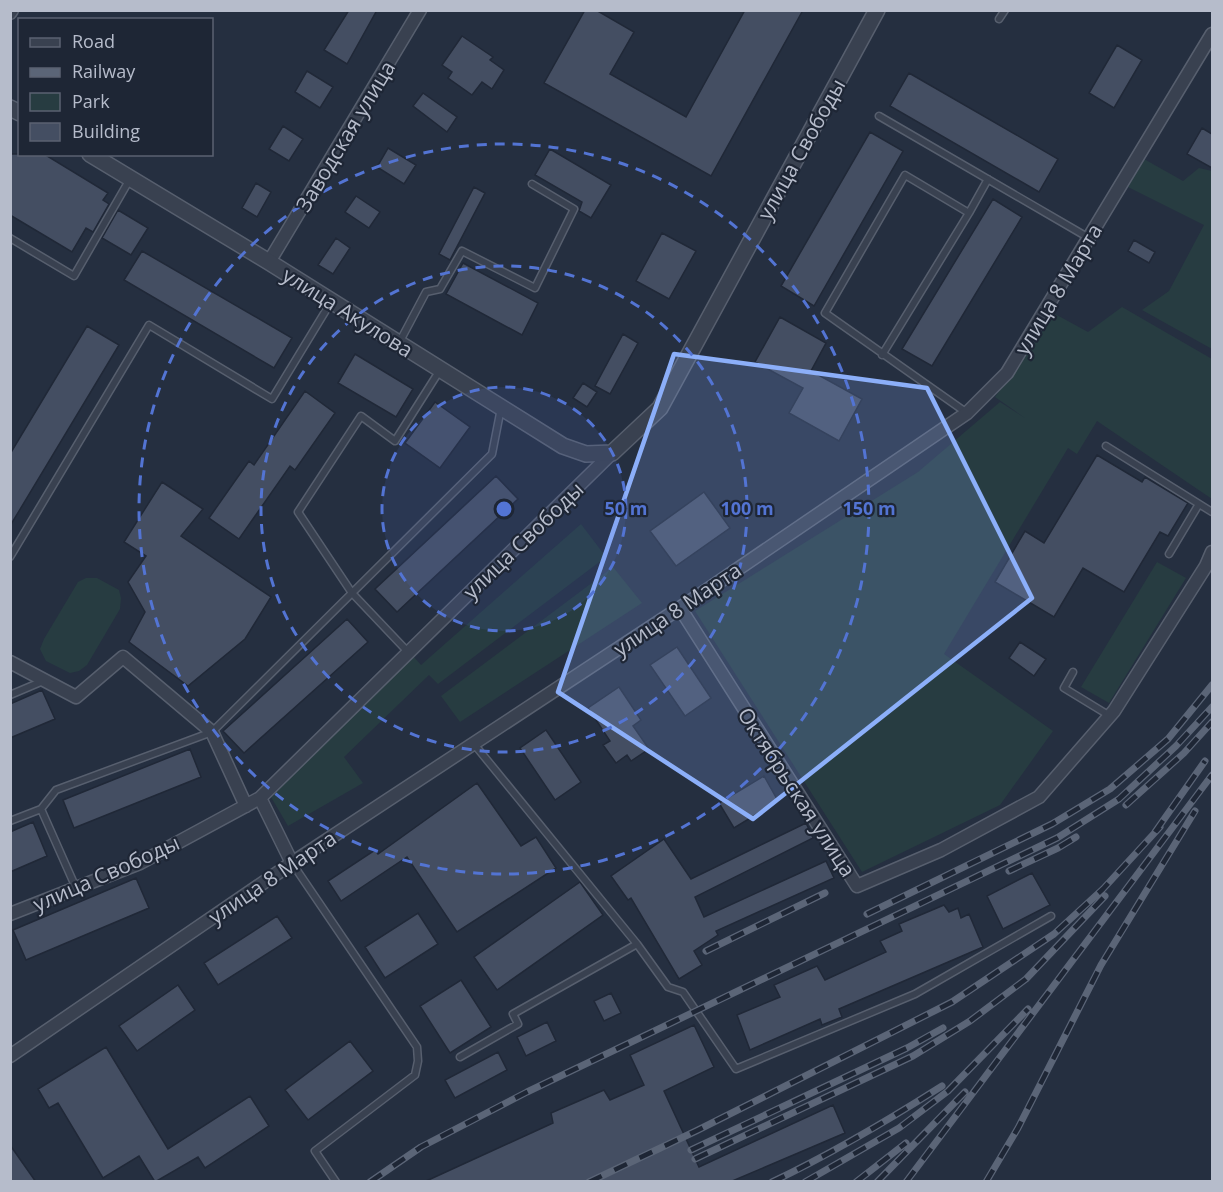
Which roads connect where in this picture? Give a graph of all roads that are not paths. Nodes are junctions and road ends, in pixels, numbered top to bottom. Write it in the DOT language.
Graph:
graph roads {
  1 [pos="420,10"];
  2 [pos="877,10"];
  3 [pos="1005,10"];
  4 [pos="999,19"];
  5 [pos="1212,34"];
  6 [pos="879,116"];
  7 [pos="93,156"];
  8 [pos="130,179"];
  9 [pos="988,179"];
  10 [pos="532,184"];
  11 [pos="969,213"];
  12 [pos="10,238"];
  13 [pos="1089,238"];
  14 [pos="269,262"];
  15 [pos="331,302"];
  16 [pos="399,344"];
  17 [pos="882,355"];
  18 [pos="440,370"];
  19 [pos="501,407"];
  20 [pos="967,413"];
  21 [pos="1107,446"];
  22 [pos="612,453"];
  23 [pos="1199,504"];
  24 [pos="1212,512"];
  25 [pos="1212,552"];
  26 [pos="1169,554"];
  27 [pos="10,557"];
  28 [pos="352,593"];
  29 [pos="680,608"];
  30 [pos="409,652"];
  31 [pos="10,662"];
  32 [pos="1073,672"];
  33 [pos="45,681"];
  34 [pos="10,694"];
  35 [pos="1110,716"];
  36 [pos="212,732"];
  37 [pos="473,744"];
  38 [pos="260,798"];
  39 [pos="246,806"];
  40 [pos="41,809"];
  41 [pos="10,821"];
  42 [pos="292,863"];
  43 [pos="76,888"];
  44 [pos="10,914"];
  45 [pos="1051,915"];
  46 [pos="637,944"];
  47 [pos="10,1056"];
  48 [pos="460,1057"];
  49 [pos="336,1182"];
  1 -- 14 [label="street, Заводская улица"];
  2 -- 22 [label="street, улица Свободы"];
  3 -- 4 [label="lane"];
  5 -- 13 [label="street, улица 8 Марта"];
  6 -- 9 [label="lane"];
  7 -- 8 [label="street, улица Акулова"];
  8 -- 12 [label="lane"];
  8 -- 14 [label="street, улица Акулова"];
  9 -- 11 [label="lane"];
  9 -- 13 [label="lane"];
  10 -- 16 [label="lane"];
  11 -- 17 [label="lane"];
  11 -- 17 [label="lane"];
  13 -- 20 [label="street, улица 8 Марта"];
  14 -- 15 [label="street, улица Акулова"];
  15 -- 16 [label="street, улица Акулова"];
  15 -- 27 [label="lane"];
  16 -- 18 [label="street, улица Акулова"];
  17 -- 20 [label="lane"];
  18 -- 19 [label="street, улица Акулова"];
  18 -- 28 [label="lane"];
  19 -- 22 [label="street, улица Акулова"];
  19 -- 28 [label="lane"];
  20 -- 29 [label="street, улица 8 Марта"];
  21 -- 23 [label="lane"];
  22 -- 30 [label="street, улица Свободы"];
  23 -- 24 [label="lane"];
  23 -- 26 [label="lane"];
  25 -- 35 [label="street, Октябрьская улица"];
  28 -- 30 [label="lane"];
  28 -- 36 [label="lane"];
  29 -- 35 [label="street, Октябрьская улица"];
  29 -- 37 [label="street, улица 8 Марта"];
  30 -- 38 [label="street, улица Свободы"];
  31 -- 33 [label="street"];
  32 -- 35 [label="lane"];
  33 -- 34 [label="lane"];
  33 -- 36 [label="street"];
  36 -- 39 [label="street"];
  36 -- 40 [label="lane"];
  37 -- 42 [label="street, улица 8 Марта"];
  37 -- 46 [label="lane"];
  38 -- 39 [label="street, улица Свободы"];
  38 -- 42 [label="street"];
  39 -- 43 [label="street, улица Свободы"];
  40 -- 41 [label="lane"];
  40 -- 43 [label="lane"];
  42 -- 47 [label="street, улица 8 Марта"];
  42 -- 49 [label="lane"];
  43 -- 44 [label="street, улица Свободы"];
  45 -- 46 [label="lane"];
  46 -- 48 [label="lane"];
}
